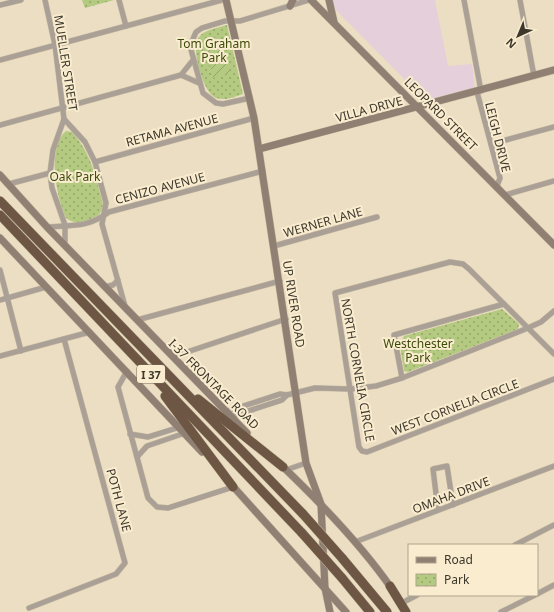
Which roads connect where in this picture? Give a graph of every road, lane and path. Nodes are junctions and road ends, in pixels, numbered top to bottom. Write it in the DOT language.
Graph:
graph roads {
  1 [pos="21,0"];
  2 [pos="45,0"];
  3 [pos="119,0"];
  4 [pos="222,0"];
  5 [pos="226,0"];
  6 [pos="310,0"];
  7 [pos="328,0"];
  8 [pos="464,0"];
  9 [pos="520,0"];
  10 [pos="292,3"];
  11 [pos="0,5"];
  12 [pos="232,21"];
  13 [pos="334,22"];
  14 [pos="126,26"];
  15 [pos="55,45"];
  16 [pos="0,60"];
  17 [pos="193,60"];
  18 [pos="554,70"];
  19 [pos="181,75"];
  20 [pos="534,76"];
  21 [pos="199,83"];
  22 [pos="479,91"];
  23 [pos="250,98"];
  24 [pos="62,107"];
  25 [pos="419,107"];
  26 [pos="254,118"];
  27 [pos="64,119"];
  28 [pos="0,125"];
  29 [pos="554,127"];
  30 [pos="491,144"];
  31 [pos="259,149"];
  32 [pos="95,162"];
  33 [pos="263,171"];
  34 [pos="50,173"];
  35 [pos="0,175"];
  36 [pos="554,181"];
  37 [pos="9,184"];
  38 [pos="497,186"];
  39 [pos="0,193"];
  40 [pos="505,195"];
  41 [pos="0,201"];
  42 [pos="104,216"];
  43 [pos="2,217"];
  44 [pos="377,217"];
  45 [pos="65,225"];
  46 [pos="47,227"];
  47 [pos="2,242"];
  48 [pos="554,245"];
  49 [pos="65,246"];
  50 [pos="274,246"];
  51 [pos="47,250"];
  52 [pos="0,270"];
  53 [pos="118,280"];
  54 [pos="280,281"];
  55 [pos="46,287"];
  56 [pos="104,287"];
  57 [pos="8,298"];
  58 [pos="0,300"];
  59 [pos="504,304"];
  60 [pos="126,309"];
  61 [pos="554,310"];
  62 [pos="286,319"];
  63 [pos="137,320"];
  64 [pos="528,328"];
  65 [pos="90,332"];
  66 [pos="64,339"];
  67 [pos="21,351"];
  68 [pos="554,354"];
  69 [pos="0,356"];
  70 [pos="172,357"];
  71 [pos="127,372"];
  72 [pos="152,374"];
  73 [pos="170,376"];
  74 [pos="402,378"];
  75 [pos="554,379"];
  76 [pos="350,389"];
  77 [pos="296,392"];
  78 [pos="228,415"];
  79 [pos="183,430"];
  80 [pos="130,434"];
  81 [pos="153,436"];
  82 [pos="156,442"];
  83 [pos="362,451"];
  84 [pos="137,458"];
  85 [pos="306,463"];
  86 [pos="554,466"];
  87 [pos="284,468"];
  88 [pos="233,487"];
  89 [pos="321,504"];
  90 [pos="453,504"];
  91 [pos="438,510"];
  92 [pos="554,525"];
  93 [pos="355,542"];
  94 [pos="517,544"];
  95 [pos="554,585"];
  96 [pos="390,586"];
  97 [pos="325,588"];
  98 [pos="538,593"];
  99 [pos="415,596"];
  100 [pos="532,596"];
  101 [pos="402,603"];
  102 [pos="29,608"];
  103 [pos="330,612"];
  104 [pos="346,612"];
  105 [pos="370,612"];
  106 [pos="386,612"];
  107 [pos="408,612"];
  108 [pos="501,612"];
  1 -- 11 [label="street"];
  2 -- 15 [label="street, MUELLER STREET"];
  3 -- 14 [label="street"];
  4 -- 14 [label="street"];
  5 -- 12 [label="main road, UP RIVER ROAD"];
  6 -- 10 [label="street"];
  6 -- 13 [label="main road, LEOPARD STREET"];
  7 -- 13 [label="main road"];
  8 -- 22 [label="street, LEIGH DRIVE"];
  9 -- 20 [label="street"];
  10 -- 12 [label="street"];
  12 -- 17 [label="street"];
  12 -- 23 [label="main road, UP RIVER ROAD"];
  13 -- 25 [label="main road, LEOPARD STREET"];
  14 -- 15 [label="street"];
  15 -- 16 [label="street"];
  15 -- 24 [label="street, MUELLER STREET"];
  17 -- 19 [label="street"];
  17 -- 21 [label="street"];
  18 -- 20 [label="main road, VILLA DRIVE"];
  19 -- 21 [label="street"];
  19 -- 24 [label="street"];
  20 -- 22 [label="main road, VILLA DRIVE"];
  21 -- 23 [label="street"];
  22 -- 25 [label="main road, VILLA DRIVE"];
  22 -- 30 [label="street, LEIGH DRIVE"];
  23 -- 26 [label="main road, UP RIVER ROAD"];
  24 -- 27 [label="street, MUELLER STREET"];
  24 -- 28 [label="street"];
  25 -- 31 [label="main road, VILLA DRIVE"];
  25 -- 38 [label="main road, LEOPARD STREET"];
  26 -- 31 [label="main road, UP RIVER ROAD"];
  26 -- 32 [label="street, RETAMA AVENUE"];
  27 -- 32 [label="street"];
  27 -- 34 [label="street, MUELLER STREET"];
  29 -- 30 [label="street"];
  30 -- 38 [label="street, LEIGH DRIVE"];
  31 -- 33 [label="main road, UP RIVER ROAD"];
  32 -- 42 [label="street"];
  33 -- 42 [label="street, CENIZO AVENUE"];
  33 -- 50 [label="main road, UP RIVER ROAD"];
  34 -- 37 [label="street"];
  34 -- 45 [label="street, MUELLER STREET"];
  35 -- 37 [label="main road, I-37 FRONTAGE ROAD"];
  36 -- 40 [label="street"];
  37 -- 46 [label="main road, I-37 FRONTAGE ROAD"];
  38 -- 40 [label="main road, LEOPARD STREET"];
  39 -- 51 [label="highway"];
  40 -- 48 [label="main road, LEOPARD STREET"];
  41 -- 51 [label="highway, I 37"];
  42 -- 45 [label="street, CENIZO AVENUE"];
  42 -- 53 [label="street"];
  43 -- 72 [label="highway, I 37"];
  44 -- 50 [label="street, WERNER LANE"];
  45 -- 46 [label="street, CENIZO AVENUE"];
  45 -- 49 [label="street, MUELLER STREET"];
  46 -- 49 [label="main road, I-37 FRONTAGE ROAD"];
  47 -- 55 [label="main road"];
  49 -- 56 [label="main road, I-37 FRONTAGE ROAD"];
  50 -- 54 [label="main road, UP RIVER ROAD"];
  51 -- 73 [label="highway, I 37"];
  52 -- 57 [label="street"];
  53 -- 56 [label="street"];
  53 -- 60 [label="street"];
  54 -- 62 [label="main road, UP RIVER ROAD"];
  54 -- 63 [label="street"];
  55 -- 57 [label="street"];
  55 -- 65 [label="main road"];
  56 -- 60 [label="main road, I-37 FRONTAGE ROAD"];
  57 -- 58 [label="street"];
  57 -- 67 [label="street"];
  59 -- 64 [label="street"];
  59 -- 74 [label="street"];
  59 -- 76 [label="street, NORTH CORNELIA CIRCLE"];
  60 -- 63 [label="main road, I-37 FRONTAGE ROAD"];
  61 -- 64 [label="street"];
  62 -- 70 [label="street"];
  62 -- 77 [label="main road, UP RIVER ROAD"];
  63 -- 70 [label="main road, I-37 FRONTAGE ROAD"];
  64 -- 68 [label="street"];
  64 -- 74 [label="street"];
  65 -- 66 [label="street"];
  65 -- 71 [label="main road"];
  66 -- 67 [label="street"];
  66 -- 102 [label="street, POTH LANE"];
  67 -- 69 [label="street"];
  70 -- 78 [label="main road, I-37 FRONTAGE ROAD"];
  71 -- 79 [label="main road"];
  71 -- 80 [label="street"];
  72 -- 88 [label="highway"];
  72 -- 105 [label="highway, I 37, bridge"];
  73 -- 87 [label="highway"];
  73 -- 106 [label="highway, I 37, bridge"];
  74 -- 76 [label="street"];
  75 -- 83 [label="street, WEST CORNELIA CIRCLE"];
  76 -- 77 [label="street"];
  76 -- 83 [label="street, NORTH CORNELIA CIRCLE"];
  77 -- 78 [label="street"];
  77 -- 85 [label="main road, UP RIVER ROAD"];
  78 -- 87 [label="main road, I-37 FRONTAGE ROAD"];
  79 -- 81 [label="street"];
  79 -- 82 [label="street"];
  79 -- 88 [label="main road"];
  80 -- 81 [label="street"];
  80 -- 84 [label="street"];
  81 -- 82 [label="street"];
  82 -- 84 [label="street"];
  84 -- 88 [label="street"];
  85 -- 87 [label="street"];
  85 -- 89 [label="main road, UP RIVER ROAD"];
  86 -- 90 [label="street, OMAHA DRIVE"];
  87 -- 89 [label="main road, I-37 FRONTAGE ROAD"];
  88 -- 97 [label="main road"];
  89 -- 93 [label="main road, I-37 FRONTAGE ROAD"];
  89 -- 97 [label="main road, UP RIVER ROAD"];
  90 -- 91 [label="street, OMAHA DRIVE"];
  90 -- 91 [label="street"];
  91 -- 93 [label="street, OMAHA DRIVE"];
  92 -- 94 [label="street"];
  93 -- 96 [label="main road, I-37 FRONTAGE ROAD"];
  95 -- 98 [label="street"];
  96 -- 101 [label="main road, I-37 FRONTAGE ROAD"];
  96 -- 107 [label="highway"];
  97 -- 103 [label="main road, UP RIVER ROAD"];
  97 -- 104 [label="main road"];
  99 -- 101 [label="street"];
  100 -- 108 [label="street"];
  101 -- 107 [label="main road, I-37 FRONTAGE ROAD"];
}
